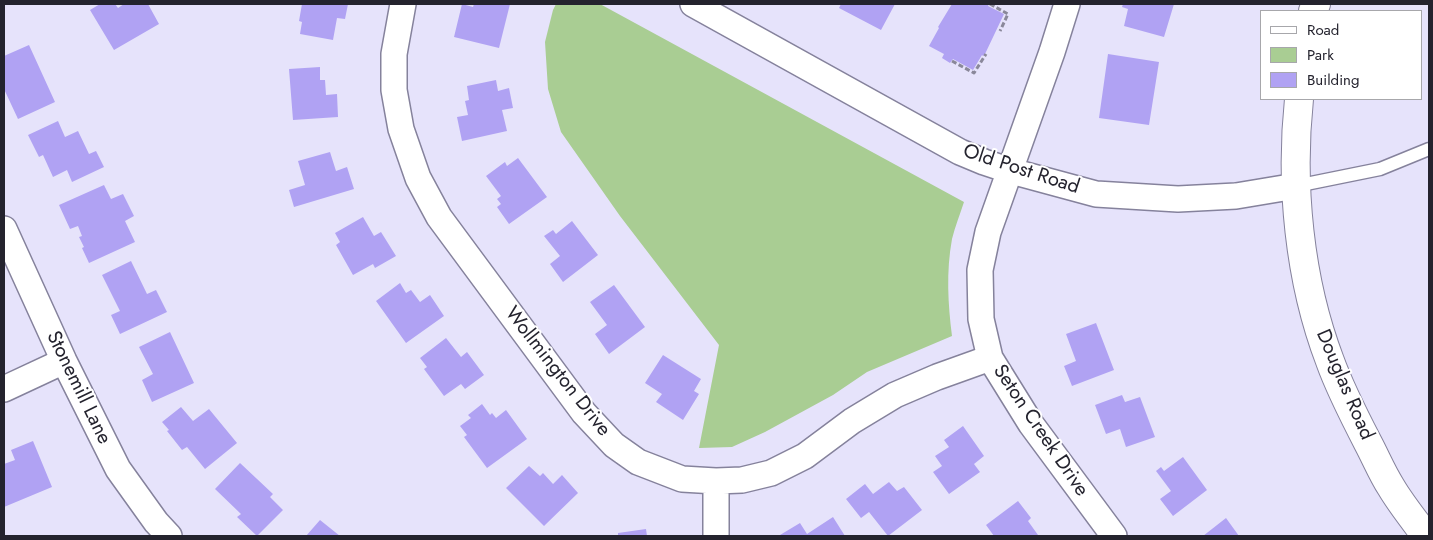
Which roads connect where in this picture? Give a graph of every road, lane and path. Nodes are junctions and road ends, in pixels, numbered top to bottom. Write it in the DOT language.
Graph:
graph roads {
  1 [pos="403,4"];
  2 [pos="693,4"];
  3 [pos="990,4"];
  4 [pos="1067,4"];
  5 [pos="1000,31"];
  6 [pos="986,54"];
  7 [pos="952,61"];
  8 [pos="1299,100"];
  9 [pos="1429,149"];
  10 [pos="1011,171"];
  11 [pos="1296,186"];
  12 [pos="4,230"];
  13 [pos="990,358"];
  14 [pos="64,361"];
  15 [pos="4,389"];
  16 [pos="716,481"];
  17 [pos="168,536"];
  18 [pos="716,536"];
  19 [pos="1114,536"];
  20 [pos="1426,536"];
  1 -- 16 [label="street, Wollmington Drive"];
  2 -- 10 [label="street, Old Post Road"];
  3 -- 5 [label="path"];
  4 -- 10 [label="street, Seton Creek Drive"];
  6 -- 7 [label="path"];
  8 -- 11 [label="street, Douglas Road"];
  9 -- 11 [label="lane"];
  10 -- 11 [label="street, Old Post Road"];
  10 -- 13 [label="street, Seton Creek Drive"];
  11 -- 20 [label="street, Douglas Road"];
  12 -- 14 [label="street, Stonemill Lane"];
  13 -- 16 [label="street, Wollmington Drive"];
  13 -- 19 [label="street, Seton Creek Drive"];
  14 -- 15 [label="street"];
  14 -- 17 [label="street, Stonemill Lane"];
  16 -- 18 [label="street"];
}
